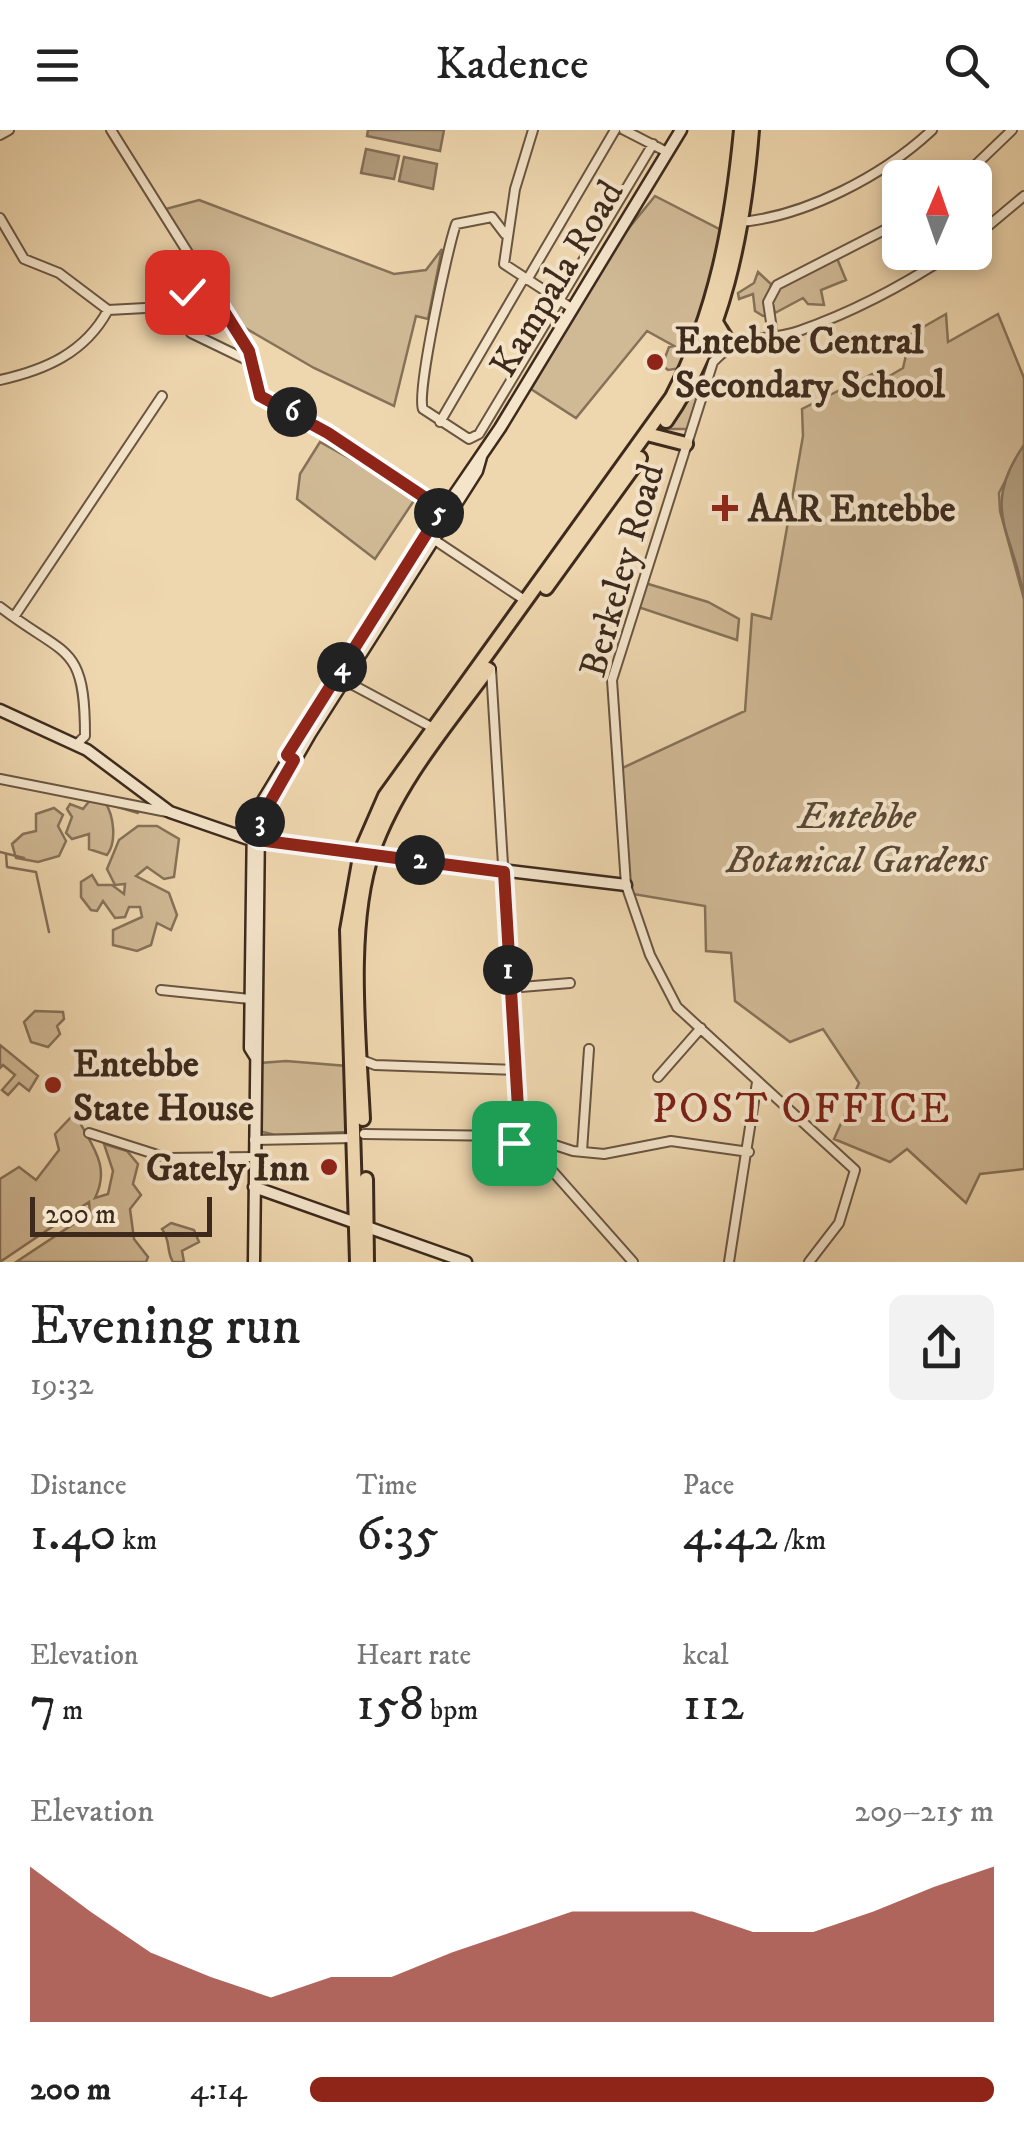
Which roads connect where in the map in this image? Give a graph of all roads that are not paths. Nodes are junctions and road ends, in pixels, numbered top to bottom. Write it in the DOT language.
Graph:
graph roads {
  1 [pos="10,130"];
  2 [pos="111,130"];
  3 [pos="533,130"];
  4 [pos="616,130"];
  5 [pos="624,130"];
  6 [pos="681,130"];
  7 [pos="741,130"];
  8 [pos="752,130"];
  9 [pos="932,130"];
  10 [pos="1012,130"];
  11 [pos="0,135"];
  12 [pos="653,144"];
  13 [pos="667,152"];
  14 [pos="981,160"];
  15 [pos="1024,196"];
  16 [pos="511,213"];
  17 [pos="0,218"];
  18 [pos="497,220"];
  19 [pos="734,221"];
  20 [pos="992,223"];
  21 [pos="882,231"];
  22 [pos="506,234"];
  23 [pos="922,270"];
  24 [pos="526,279"];
  25 [pos="207,284"];
  26 [pos="558,300"];
  27 [pos="570,306"];
  28 [pos="108,310"];
  29 [pos="183,321"];
  30 [pos="716,322"];
  31 [pos="773,336"];
  32 [pos="732,345"];
  33 [pos="251,362"];
  34 [pos="0,380"];
  35 [pos="162,396"];
  36 [pos="440,422"];
  37 [pos="651,435"];
  38 [pos="686,444"];
  39 [pos="446,511"];
  40 [pos="430,536"];
  41 [pos="526,601"];
  42 [pos="0,607"];
  43 [pos="14,618"];
  44 [pos="491,665"];
  45 [pos="340,678"];
  46 [pos="0,710"];
  47 [pos="434,729"];
  48 [pos="76,745"];
  49 [pos="0,779"];
  50 [pos="170,812"];
  51 [pos="254,840"];
  52 [pos="367,852"];
  53 [pos="504,872"];
  54 [pos="626,885"];
  55 [pos="570,983"];
  56 [pos="509,988"];
  57 [pos="161,990"];
  58 [pos="250,999"];
  59 [pos="701,1028"];
  60 [pos="589,1049"];
  61 [pos="255,1056"];
  62 [pos="362,1060"];
  63 [pos="514,1070"];
  64 [pos="658,1076"];
  65 [pos="758,1082"];
  66 [pos="519,1125"];
  67 [pos="89,1133"];
  68 [pos="360,1136"];
  69 [pos="508,1136"];
  70 [pos="526,1138"];
  71 [pos="254,1140"];
  72 [pos="582,1152"];
  73 [pos="748,1152"];
  74 [pos="254,1157"];
  75 [pos="254,1187"];
  76 [pos="362,1224"];
  77 [pos="254,1262"];
  78 [pos="358,1262"];
  79 [pos="366,1262"];
  80 [pos="466,1262"];
  81 [pos="633,1262"];
  82 [pos="729,1262"];
  83 [pos="810,1262"];
  1 -- 11 [label="street"];
  2 -- 25 [label="street"];
  3 -- 16 [label="street"];
  4 -- 24 [label="street"];
  5 -- 12 [label="street"];
  6 -- 13 [label="main road, Kampala Road"];
  7 -- 19 [label="highway"];
  8 -- 19 [label="highway"];
  9 -- 19 [label="street"];
  10 -- 14 [label="street"];
  12 -- 13 [label="street"];
  12 -- 26 [label="street"];
  13 -- 27 [label="main road, Kampala Road"];
  15 -- 20 [label="street"];
  16 -- 18 [label="street"];
  16 -- 22 [label="street"];
  17 -- 28 [label="street"];
  18 -- 22 [label="street"];
  18 -- 36 [label="street"];
  19 -- 30 [label="highway"];
  19 -- 37 [label="highway"];
  21 -- 31 [label="street"];
  22 -- 24 [label="street"];
  23 -- 31 [label="street"];
  24 -- 26 [label="street"];
  24 -- 36 [label="street"];
  25 -- 28 [label="street"];
  25 -- 33 [label="street"];
  26 -- 27 [label="street"];
  26 -- 36 [label="street"];
  27 -- 39 [label="main road, Kampala Road"];
  28 -- 34 [label="street"];
  29 -- 33 [label="street"];
  30 -- 32 [label="highway"];
  30 -- 37 [label="highway"];
  31 -- 32 [label="street"];
  32 -- 38 [label="street, Berkeley Road"];
  33 -- 39 [label="street"];
  35 -- 43 [label="street"];
  37 -- 38 [label="highway"];
  37 -- 41 [label="highway"];
  37 -- 44 [label="highway"];
  38 -- 54 [label="street, Berkeley Road"];
  39 -- 40 [label="main road, Kampala Road"];
  40 -- 41 [label="street"];
  40 -- 45 [label="main road, Kampala Road"];
  41 -- 47 [label="highway"];
  42 -- 43 [label="street"];
  43 -- 48 [label="street"];
  44 -- 52 [label="highway"];
  44 -- 53 [label="street"];
  45 -- 47 [label="street"];
  45 -- 51 [label="main road, Kampala Road"];
  46 -- 48 [label="main road"];
  47 -- 52 [label="highway"];
  48 -- 50 [label="main road"];
  49 -- 50 [label="street"];
  50 -- 51 [label="main road"];
  51 -- 52 [label="main road"];
  51 -- 58 [label="main road, Kampala Road"];
  51 -- 61 [label="main road, Kampala Road"];
  52 -- 53 [label="main road"];
  52 -- 62 [label="highway"];
  52 -- 68 [label="highway"];
  53 -- 54 [label="main road"];
  53 -- 56 [label="street"];
  54 -- 59 [label="street, Berkeley Road"];
  55 -- 56 [label="street"];
  56 -- 63 [label="street"];
  57 -- 58 [label="street"];
  58 -- 61 [label="main road, Kampala Road"];
  59 -- 64 [label="street"];
  59 -- 65 [label="street, Berkeley Road"];
  60 -- 72 [label="street"];
  61 -- 71 [label="main road, Kampala Road"];
  62 -- 63 [label="street"];
  62 -- 68 [label="highway"];
  63 -- 66 [label="street"];
  65 -- 73 [label="street"];
  65 -- 83 [label="street, Berkeley Road"];
  66 -- 69 [label="street"];
  66 -- 70 [label="street"];
  67 -- 74 [label="street"];
  68 -- 69 [label="street"];
  68 -- 71 [label="street"];
  68 -- 76 [label="highway"];
  69 -- 70 [label="street"];
  70 -- 72 [label="street"];
  70 -- 81 [label="street"];
  71 -- 74 [label="main road, Kampala Road"];
  72 -- 73 [label="street"];
  73 -- 82 [label="street"];
  74 -- 75 [label="main road, Kampala Road"];
  75 -- 76 [label="main road"];
  75 -- 77 [label="main road, Kampala Road"];
  76 -- 78 [label="highway"];
  76 -- 79 [label="highway"];
  76 -- 80 [label="main road"];
}
